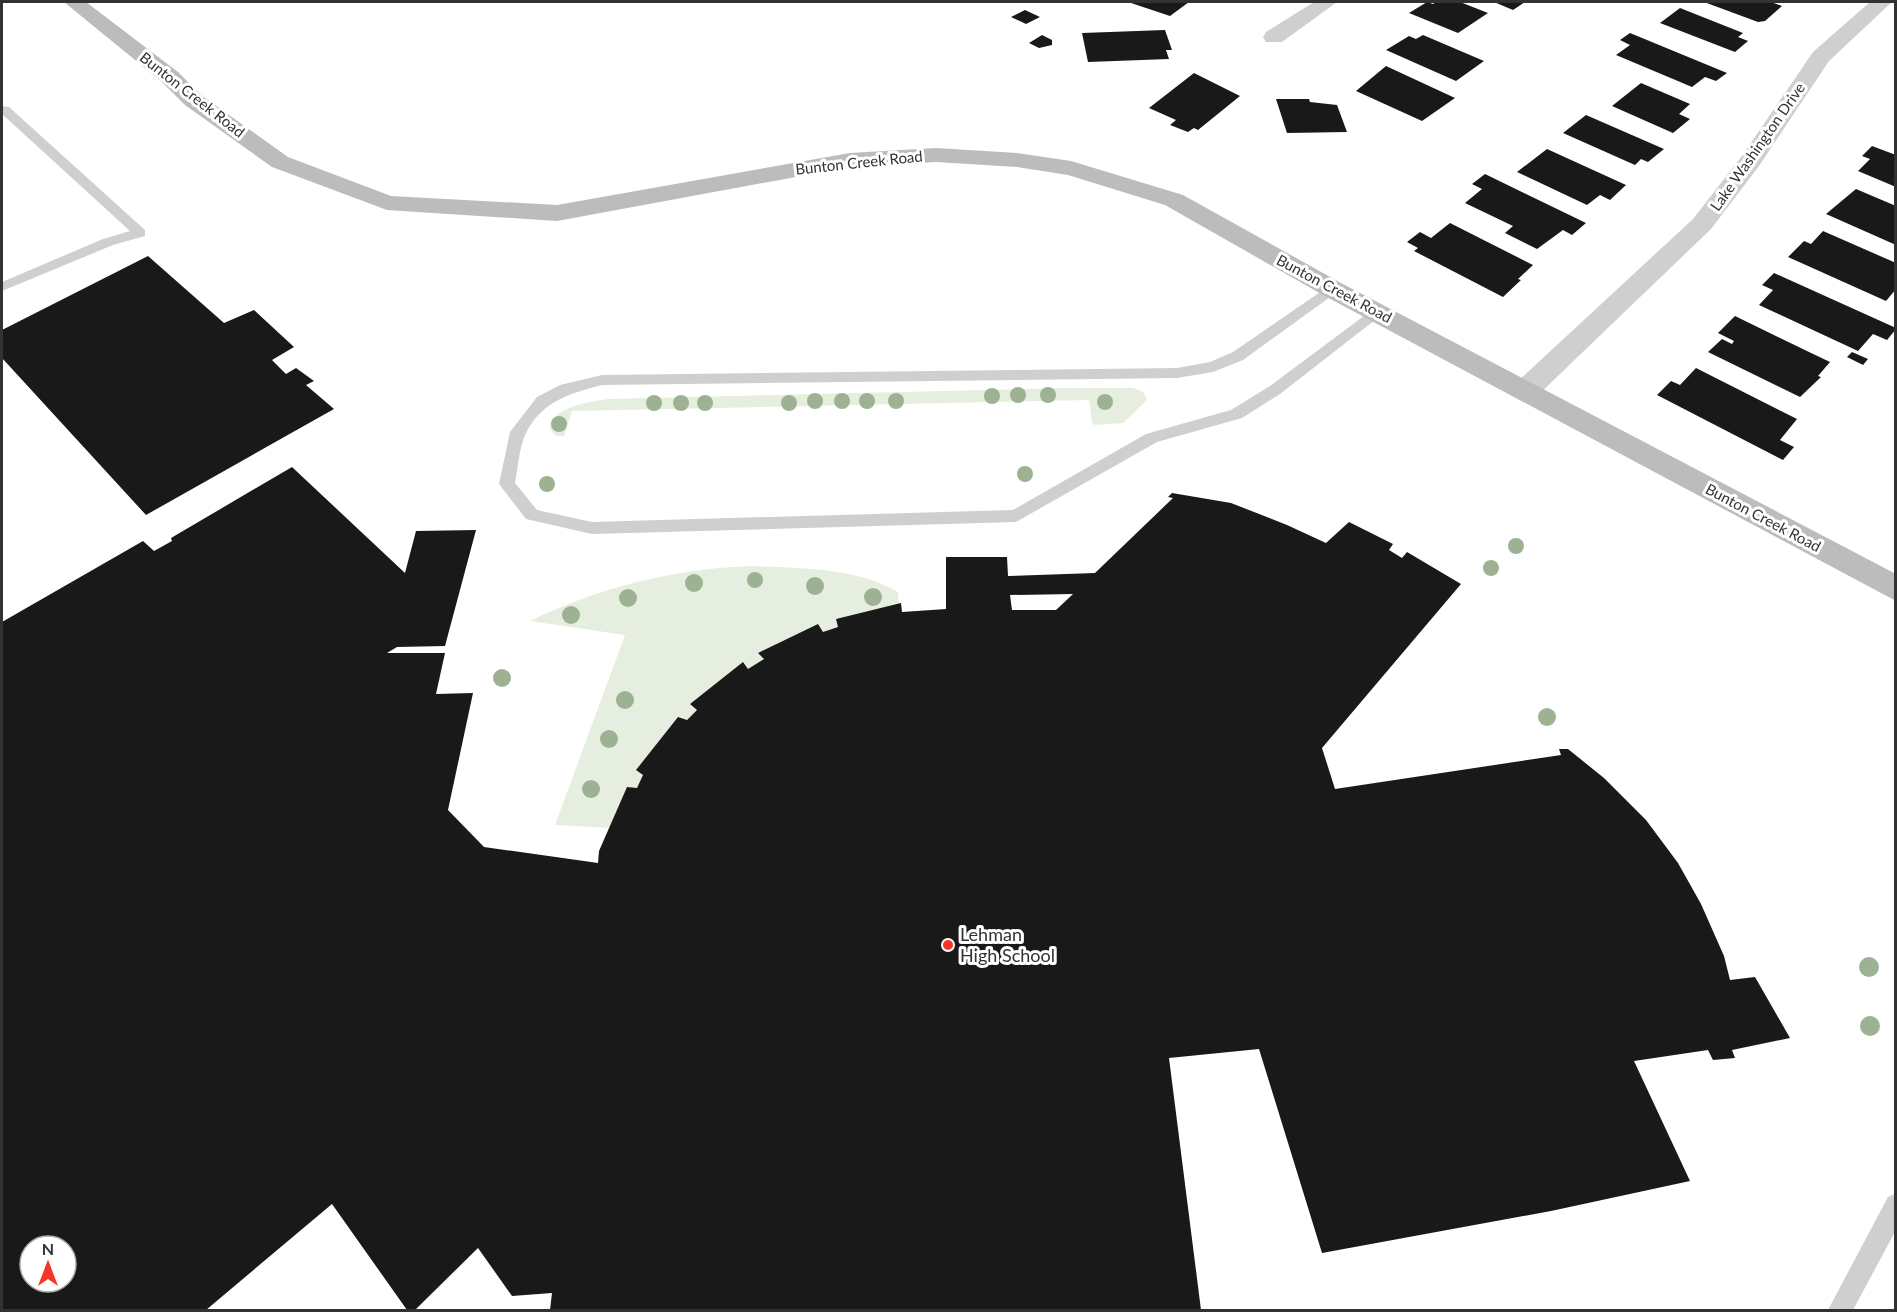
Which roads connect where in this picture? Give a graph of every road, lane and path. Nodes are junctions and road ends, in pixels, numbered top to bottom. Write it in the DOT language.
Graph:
graph roads {
  1 [pos="74,2"];
  2 [pos="1327,2"];
  3 [pos="1882,2"];
  4 [pos="1274,37"];
  5 [pos="2,110"];
  6 [pos="2,286"];
  7 [pos="1332,289"];
  8 [pos="1377,313"];
  9 [pos="1526,390"];
  10 [pos="1896,589"];
  11 [pos="1896,1205"];
  12 [pos="1840,1311"];
  1 -- 7 [label="street, Bunton Creek Road"];
  2 -- 4 [label="street"];
  3 -- 9 [label="street, Lake Washington Drive"];
  5 -- 6 [label="lane"];
  7 -- 8 [label="street, Bunton Creek Road"];
  7 -- 8 [label="lane"];
  8 -- 9 [label="street, Bunton Creek Road"];
  9 -- 10 [label="street, Bunton Creek Road"];
  11 -- 12 [label="lane"];
}
